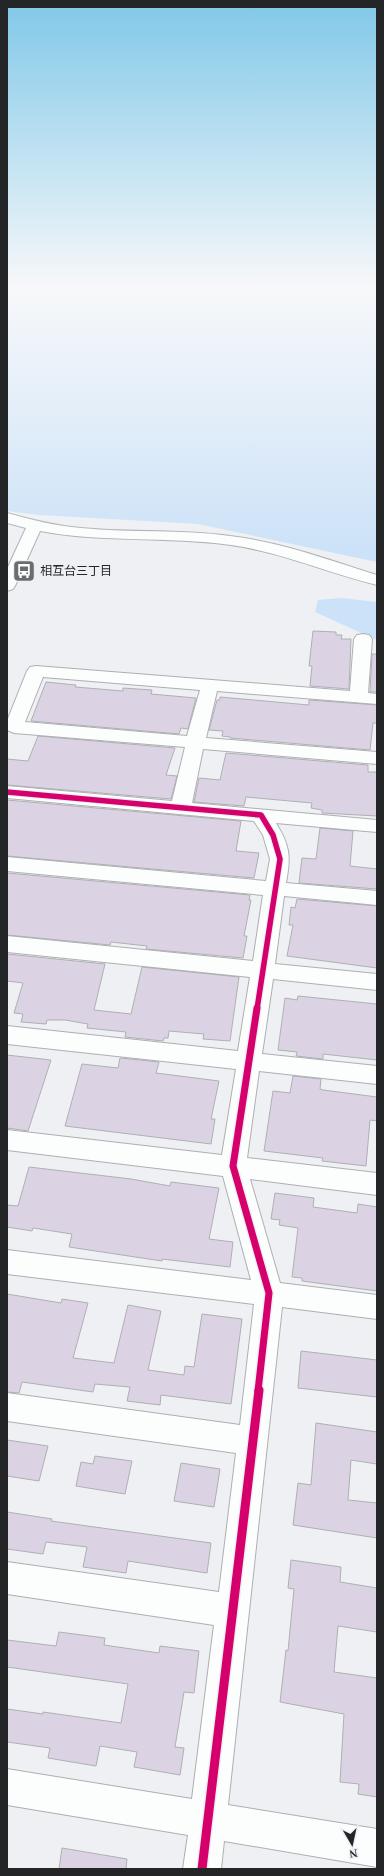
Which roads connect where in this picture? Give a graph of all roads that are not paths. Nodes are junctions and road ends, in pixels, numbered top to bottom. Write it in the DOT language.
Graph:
graph roads {
  1 [pos="7,518"];
  2 [pos="34,527"];
  3 [pos="377,580"];
  4 [pos="7,586"];
  5 [pos="364,639"];
  6 [pos="210,685"];
  7 [pos="359,697"];
  8 [pos="377,698"];
  9 [pos="194,743"];
  10 [pos="377,758"];
  11 [pos="7,792"];
  12 [pos="181,807"];
  13 [pos="261,815"];
  14 [pos="377,826"];
  15 [pos="7,864"];
  16 [pos="274,888"];
  17 [pos="377,898"];
  18 [pos="7,944"];
  19 [pos="264,970"];
  20 [pos="377,982"];
  21 [pos="7,1035"];
  22 [pos="248,1060"];
  23 [pos="377,1075"];
  24 [pos="7,1140"];
  25 [pos="233,1166"];
  26 [pos="377,1184"];
  27 [pos="7,1262"];
  28 [pos="269,1293"];
  29 [pos="377,1307"];
  30 [pos="7,1407"];
  31 [pos="253,1441"];
  32 [pos="7,1578"];
  33 [pos="233,1611"];
  34 [pos="7,1787"];
  35 [pos="207,1819"];
  36 [pos="377,1848"];
  37 [pos="202,1869"];
  1 -- 2 [label="street"];
  2 -- 3 [label="street"];
  2 -- 4 [label="street"];
  5 -- 7 [label="street"];
  6 -- 7 [label="street"];
  6 -- 9 [label="street"];
  6 -- 9 [label="street"];
  7 -- 8 [label="street"];
  9 -- 10 [label="street"];
  9 -- 12 [label="street"];
  11 -- 12 [label="street"];
  12 -- 13 [label="street"];
  13 -- 14 [label="street"];
  13 -- 16 [label="street"];
  15 -- 16 [label="street"];
  16 -- 17 [label="street"];
  16 -- 19 [label="street"];
  18 -- 19 [label="street"];
  19 -- 20 [label="street"];
  19 -- 22 [label="street"];
  21 -- 22 [label="street"];
  22 -- 23 [label="street"];
  22 -- 25 [label="street"];
  24 -- 25 [label="street"];
  25 -- 26 [label="street"];
  25 -- 28 [label="street"];
  27 -- 28 [label="street"];
  28 -- 29 [label="street"];
  28 -- 31 [label="street"];
  30 -- 31 [label="street"];
  31 -- 33 [label="street"];
  32 -- 33 [label="street"];
  33 -- 35 [label="street"];
  34 -- 35 [label="street"];
  35 -- 36 [label="street"];
  35 -- 37 [label="street"];
}
